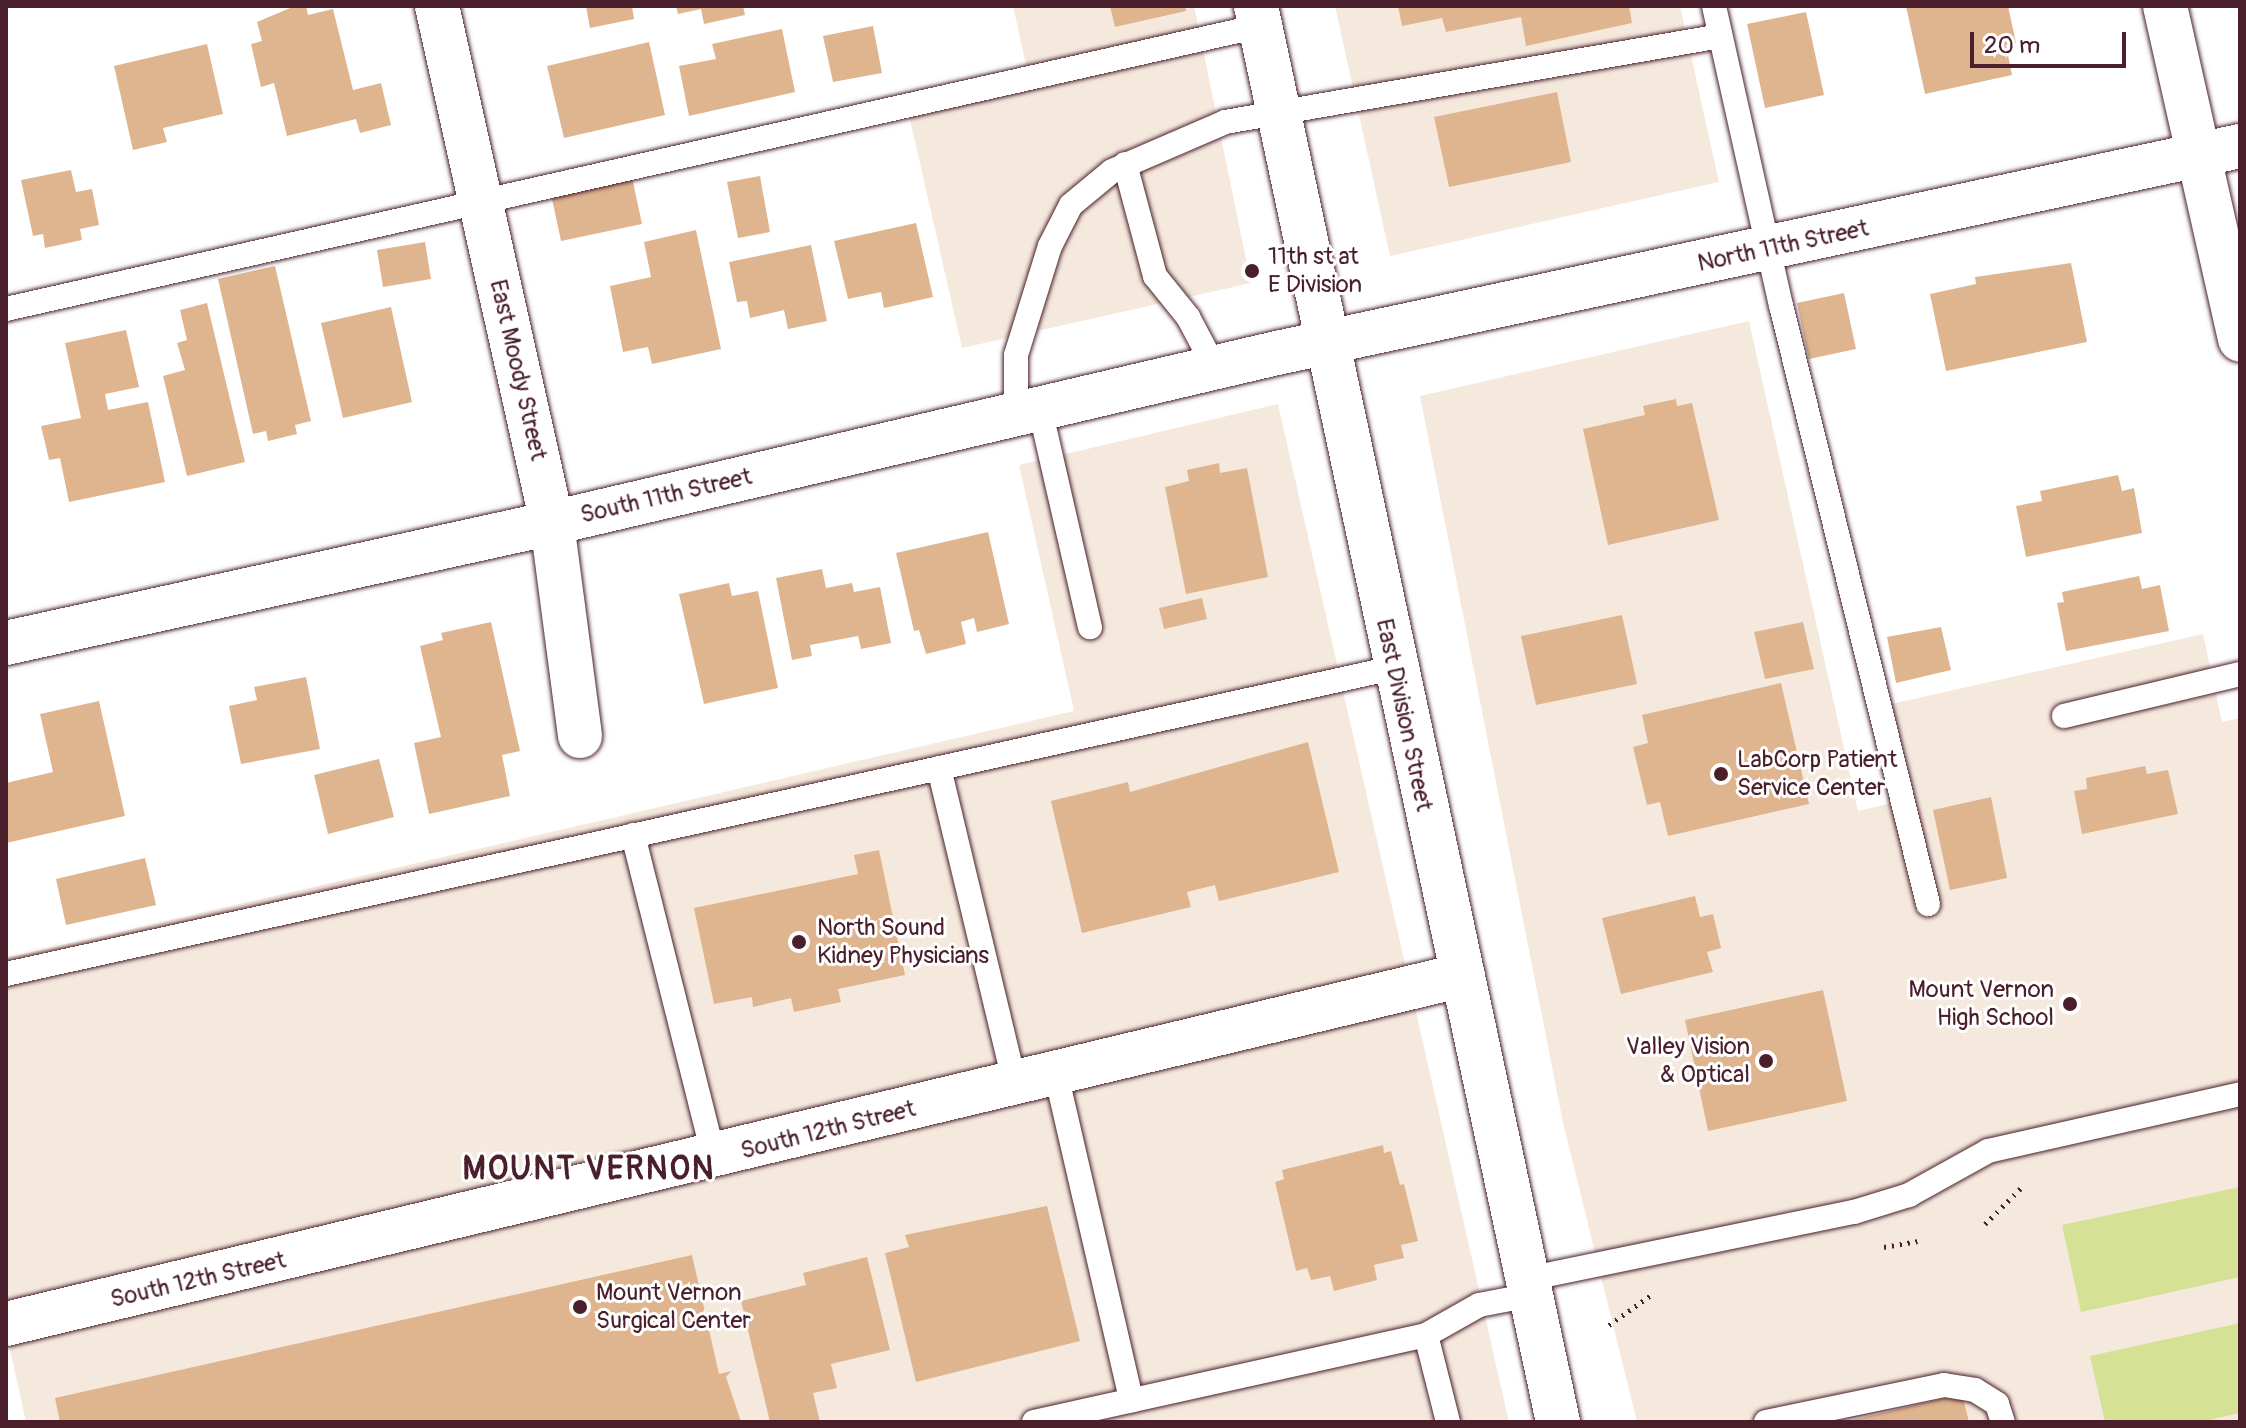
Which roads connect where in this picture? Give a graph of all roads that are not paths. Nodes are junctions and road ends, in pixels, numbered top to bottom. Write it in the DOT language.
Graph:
graph roads {
  1 [pos="437,6"];
  2 [pos="1714,6"];
  3 [pos="2165,6"];
  4 [pos="1258,16"];
  5 [pos="1721,36"];
  6 [pos="1277,111"];
  7 [pos="2220,150"];
  8 [pos="1125,164"];
  9 [pos="480,198"];
  10 [pos="1769,249"];
  11 [pos="6,309"];
  12 [pos="2240,340"];
  13 [pos="1325,343"];
  14 [pos="1215,368"];
  15 [pos="1028,412"];
  16 [pos="552,523"];
  17 [pos="1090,627"];
  18 [pos="6,643"];
  19 [pos="1393,668"];
  20 [pos="2240,674"];
  21 [pos="2064,716"];
  22 [pos="580,736"];
  23 [pos="939,768"];
  24 [pos="633,835"];
  25 [pos="1928,904"];
  26 [pos="6,974"];
  27 [pos="1463,975"];
  28 [pos="1035,1079"];
  29 [pos="2240,1094"];
  30 [pos="714,1158"];
  31 [pos="1529,1287"];
  32 [pos="6,1324"];
  33 [pos="1426,1335"];
  34 [pos="1131,1400"];
  35 [pos="1034,1422"];
  36 [pos="1448,1422"];
  37 [pos="1558,1422"];
  38 [pos="1766,1422"];
  39 [pos="2003,1422"];
  1 -- 9 [label="street, East Moody Street"];
  2 -- 5 [label="lane"];
  3 -- 7 [label="street"];
  4 -- 6 [label="street, East Division Street"];
  4 -- 9 [label="lane"];
  5 -- 6 [label="lane"];
  5 -- 10 [label="lane"];
  6 -- 8 [label="lane"];
  6 -- 13 [label="street, East Division Street"];
  7 -- 10 [label="street, North 11th Street"];
  7 -- 12 [label="street"];
  8 -- 14 [label="lane"];
  8 -- 15 [label="lane"];
  9 -- 11 [label="lane"];
  9 -- 16 [label="street, East Moody Street"];
  10 -- 13 [label="street, North 11th Street"];
  10 -- 25 [label="lane"];
  13 -- 14 [label="street, South 11th Street"];
  13 -- 19 [label="street, East Division Street"];
  14 -- 15 [label="street, South 11th Street"];
  15 -- 16 [label="street, South 11th Street"];
  15 -- 17 [label="lane"];
  16 -- 18 [label="street, South 11th Street"];
  16 -- 22 [label="street, East Moody Street"];
  19 -- 23 [label="lane"];
  19 -- 27 [label="street, East Division Street"];
  20 -- 21 [label="lane"];
  23 -- 24 [label="lane"];
  23 -- 28 [label="lane"];
  24 -- 26 [label="lane"];
  24 -- 30 [label="lane"];
  27 -- 28 [label="street, South 12th Street"];
  27 -- 31 [label="street, East Division Street"];
  28 -- 30 [label="street, South 12th Street"];
  28 -- 34 [label="lane"];
  29 -- 31 [label="lane"];
  30 -- 32 [label="street, South 12th Street"];
  31 -- 33 [label="lane"];
  31 -- 37 [label="street, East Division Street"];
  33 -- 34 [label="lane"];
  33 -- 36 [label="lane"];
  34 -- 35 [label="lane"];
  38 -- 39 [label="lane"];
}
